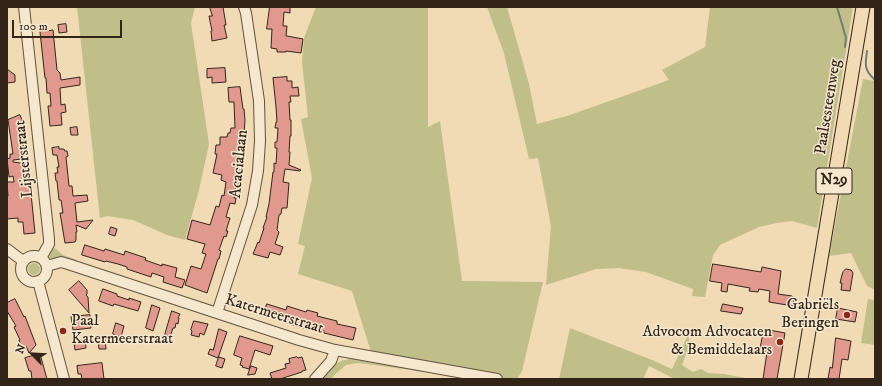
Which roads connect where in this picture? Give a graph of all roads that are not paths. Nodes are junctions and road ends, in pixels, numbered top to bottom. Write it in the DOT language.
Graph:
graph roads {
  1 [pos="24,7"];
  2 [pos="863,7"];
  3 [pos="246,9"];
  4 [pos="7,249"];
  5 [pos="23,261"];
  6 [pos="44,262"];
  7 [pos="38,281"];
  8 [pos="217,313"];
  9 [pos="335,350"];
  10 [pos="64,379"];
  11 [pos="315,379"];
  12 [pos="497,379"];
  13 [pos="801,379"];
  1 -- 6 [label="street, Lijsterstraat"];
  2 -- 13 [label="main road, Paalsesteenweg / N29"];
  3 -- 8 [label="street, Acacialaan"];
  4 -- 5 [label="street"];
  5 -- 6 [label="street"];
  5 -- 7 [label="street"];
  6 -- 7 [label="street"];
  6 -- 8 [label="street, Katermeerstraat"];
  7 -- 10 [label="street"];
  8 -- 9 [label="street, Katermeerstraat"];
  9 -- 11 [label="street"];
  9 -- 12 [label="street, Katermeerstraat"];
}
